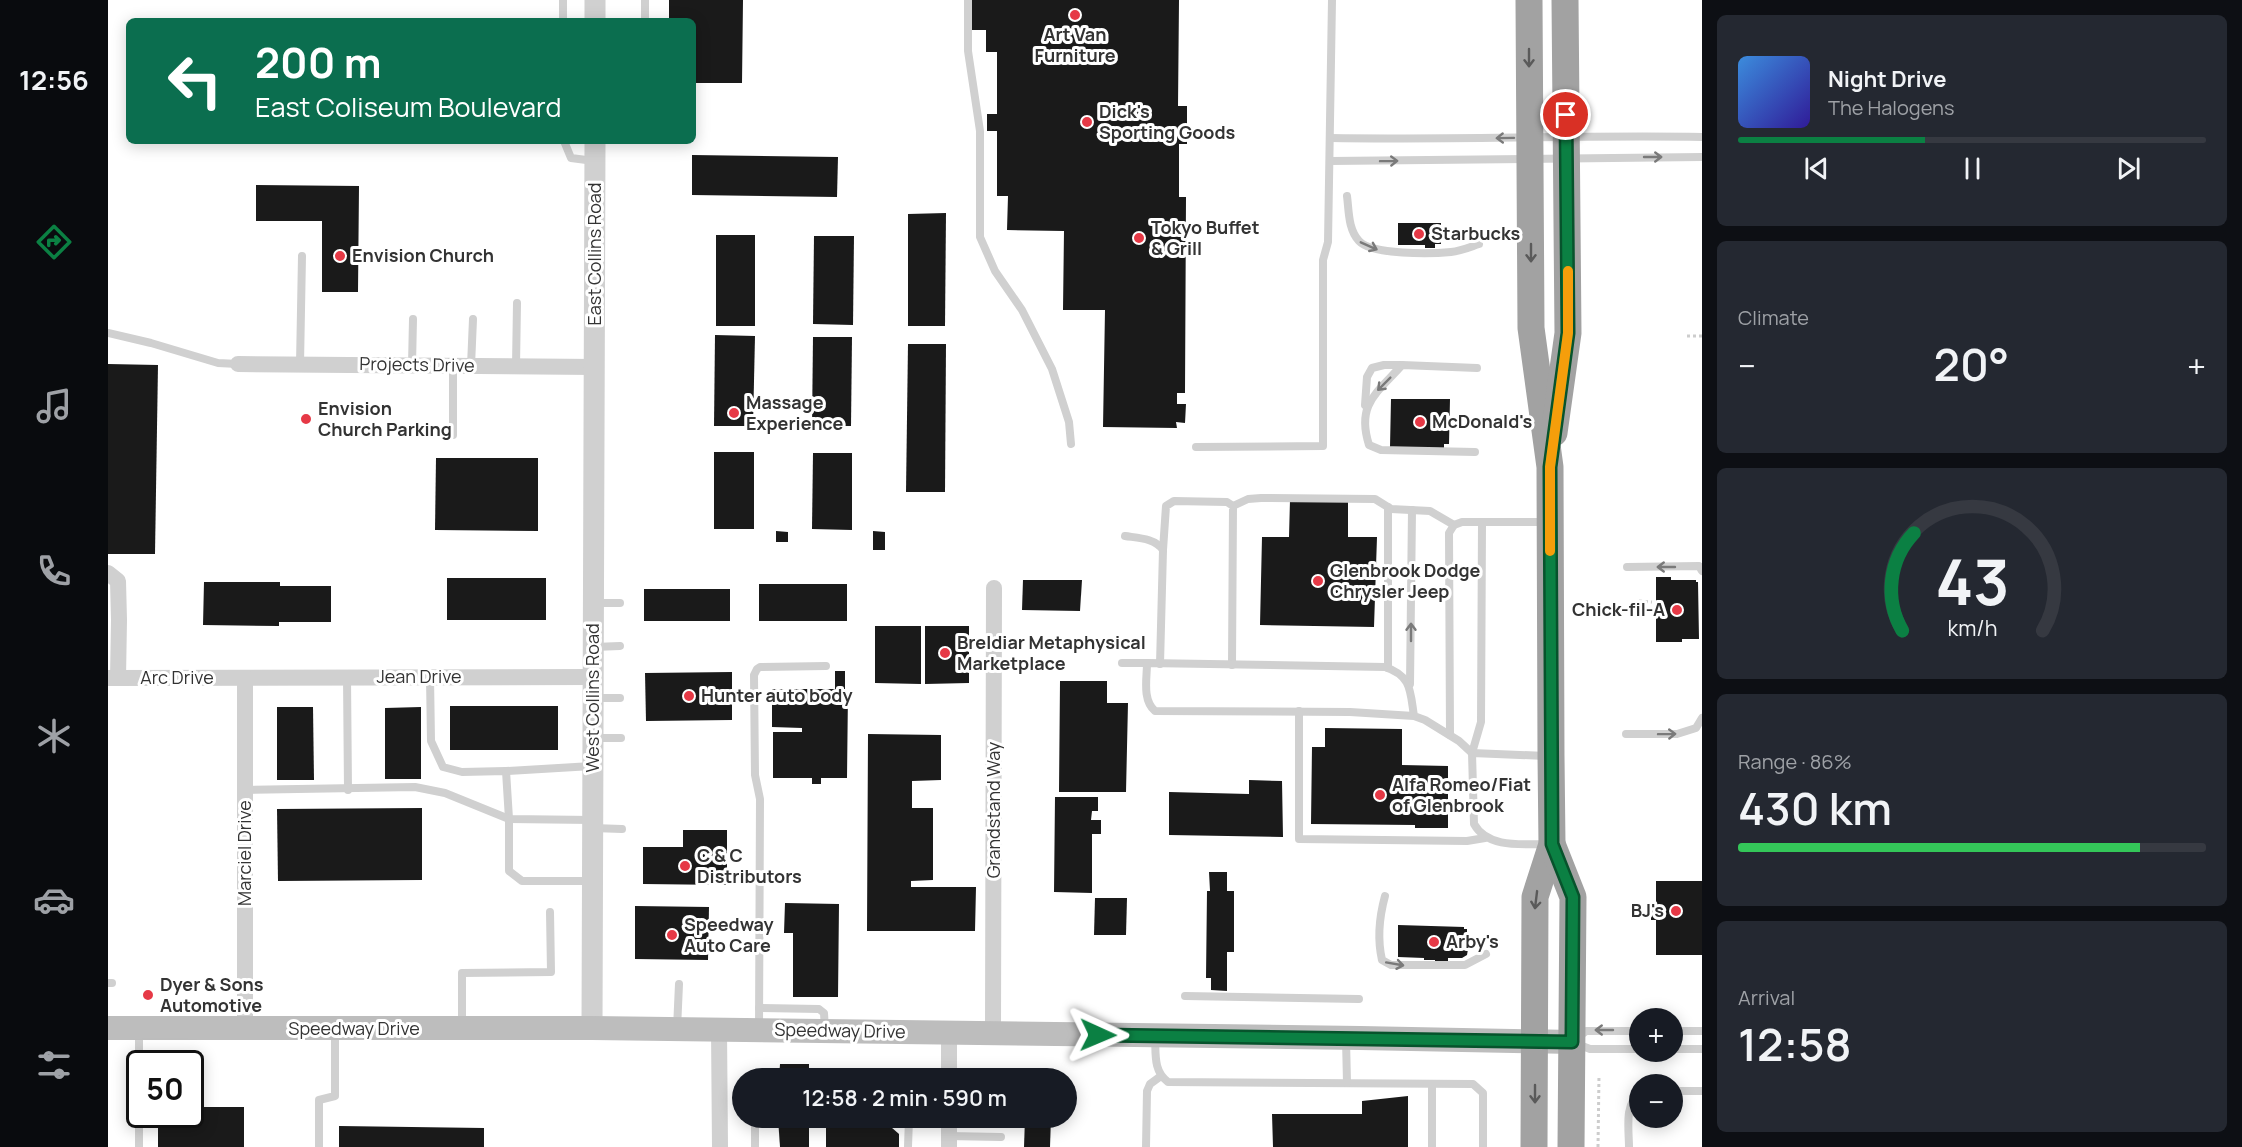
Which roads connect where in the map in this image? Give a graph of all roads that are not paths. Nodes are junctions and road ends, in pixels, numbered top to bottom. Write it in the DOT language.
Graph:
graph roads {
  1 [pos="563,0"];
  2 [pos="596,0"];
  3 [pos="645,0"];
  4 [pos="968,0"];
  5 [pos="1332,0"];
  6 [pos="1528,0"];
  7 [pos="1565,0"];
  8 [pos="563,18"];
  9 [pos="595,18"];
  10 [pos="645,18"];
  11 [pos="1702,137"];
  12 [pos="1330,138"];
  13 [pos="565,144"];
  14 [pos="1566,147"];
  15 [pos="1530,148"];
  16 [pos="595,151"];
  17 [pos="1702,157"];
  18 [pos="1330,161"];
  19 [pos="1347,196"];
  20 [pos="1479,244"];
  21 [pos="302,256"];
  22 [pos="517,303"];
  23 [pos="413,319"];
  24 [pos="473,319"];
  25 [pos="108,333"];
  26 [pos="238,364"];
  27 [pos="300,364"];
  28 [pos="412,365"];
  29 [pos="1402,365"];
  30 [pos="453,366"];
  31 [pos="471,366"];
  32 [pos="516,366"];
  33 [pos="595,367"];
  34 [pos="1477,368"];
  35 [pos="1365,411"];
  36 [pos="453,435"];
  37 [pos="1071,444"];
  38 [pos="1196,447"];
  39 [pos="1475,452"];
  40 [pos="1550,467"];
  41 [pos="1233,506"];
  42 [pos="1388,507"];
  43 [pos="1412,510"];
  44 [pos="1550,522"];
  45 [pos="1482,523"];
  46 [pos="1454,525"];
  47 [pos="1125,536"];
  48 [pos="1163,550"];
  49 [pos="1627,567"];
  50 [pos="1702,571"];
  51 [pos="108,573"];
  52 [pos="994,588"];
  53 [pos="593,603"];
  54 [pos="620,603"];
  55 [pos="620,646"];
  56 [pos="593,647"];
  57 [pos="1122,663"];
  58 [pos="1147,663"];
  59 [pos="1160,664"];
  60 [pos="1232,665"];
  61 [pos="826,666"];
  62 [pos="1388,668"];
  63 [pos="347,677"];
  64 [pos="430,677"];
  65 [pos="593,677"];
  66 [pos="113,678"];
  67 [pos="245,678"];
  68 [pos="1410,690"];
  69 [pos="593,698"];
  70 [pos="620,698"];
  71 [pos="1299,711"];
  72 [pos="1414,716"];
  73 [pos="1702,718"];
  74 [pos="1626,734"];
  75 [pos="1450,735"];
  76 [pos="593,738"];
  77 [pos="621,738"];
  78 [pos="1472,753"];
  79 [pos="1551,756"];
  80 [pos="593,766"];
  81 [pos="506,771"];
  82 [pos="245,790"];
  83 [pos="348,790"];
  84 [pos="509,819"];
  85 [pos="592,824"];
  86 [pos="622,829"];
  87 [pos="1485,838"];
  88 [pos="1552,844"];
  89 [pos="592,882"];
  90 [pos="1385,896"];
  91 [pos="550,912"];
  92 [pos="1486,954"];
  93 [pos="679,984"];
  94 [pos="1185,996"];
  95 [pos="1359,999"];
  96 [pos="759,1019"];
  97 [pos="108,1028"];
  98 [pos="139,1028"];
  99 [pos="462,1028"];
  100 [pos="592,1028"];
  101 [pos="245,1029"];
  102 [pos="335,1029"];
  103 [pos="677,1029"];
  104 [pos="719,1029"];
  105 [pos="1629,1031"];
  106 [pos="1683,1031"];
  107 [pos="1702,1031"];
  108 [pos="949,1033"];
  109 [pos="993,1033"];
  110 [pos="1155,1036"];
  111 [pos="1346,1038"];
  112 [pos="1535,1041"];
  113 [pos="1572,1042"];
  114 [pos="1629,1049"];
  115 [pos="1683,1049"];
  116 [pos="1702,1049"];
  117 [pos="949,1068"];
  118 [pos="1161,1076"];
  119 [pos="1347,1083"];
  120 [pos="1432,1084"];
  121 [pos="1683,1091"];
  122 [pos="1702,1091"];
  123 [pos="755,1128"];
  124 [pos="909,1128"];
  125 [pos="1629,1128"];
  126 [pos="1001,1137"];
  127 [pos="949,1142"];
  128 [pos="140,1147"];
  129 [pos="319,1147"];
  130 [pos="720,1147"];
  131 [pos="755,1147"];
  132 [pos="908,1147"];
  133 [pos="1146,1147"];
  134 [pos="1432,1147"];
  135 [pos="1483,1147"];
  136 [pos="1534,1147"];
  137 [pos="1571,1147"];
  138 [pos="1629,1147"];
  1 -- 8 [label="lane"];
  2 -- 9 [label="street"];
  3 -- 10 [label="lane"];
  4 -- 37 [label="lane"];
  5 -- 12 [label="lane"];
  6 -- 15 [label="highway, one-way"];
  7 -- 14 [label="highway"];
  11 -- 14 [label="lane"];
  15 -- 12 [label="lane, one-way"];
  12 -- 18 [label="lane"];
  13 -- 16 [label="lane"];
  14 -- 15 [label="lane"];
  14 -- 15 [label="lane"];
  14 -- 17 [label="lane, one-way"];
  14 -- 40 [label="highway"];
  18 -- 15 [label="lane, one-way"];
  15 -- 40 [label="highway, one-way"];
  16 -- 33 [label="street, East Collins Road"];
  18 -- 38 [label="lane"];
  19 -- 20 [label="lane, one-way"];
  21 -- 27 [label="lane"];
  22 -- 32 [label="lane"];
  23 -- 28 [label="lane"];
  24 -- 31 [label="lane"];
  25 -- 26 [label="lane"];
  26 -- 27 [label="street, Projects Drive"];
  27 -- 28 [label="street, Projects Drive"];
  28 -- 30 [label="street, Projects Drive"];
  29 -- 34 [label="lane"];
  29 -- 35 [label="lane, one-way"];
  29 -- 35 [label="lane"];
  30 -- 31 [label="street, Projects Drive"];
  30 -- 36 [label="lane"];
  31 -- 32 [label="street, Projects Drive"];
  32 -- 33 [label="street, Projects Drive"];
  33 -- 53 [label="street, West Collins Road"];
  35 -- 39 [label="lane"];
  40 -- 44 [label="highway"];
  41 -- 42 [label="lane"];
  41 -- 48 [label="lane"];
  41 -- 60 [label="lane"];
  42 -- 43 [label="lane"];
  42 -- 62 [label="lane"];
  43 -- 46 [label="lane"];
  68 -- 43 [label="lane, one-way"];
  44 -- 45 [label="lane"];
  44 -- 79 [label="highway"];
  45 -- 46 [label="lane"];
  45 -- 78 [label="lane"];
  46 -- 75 [label="lane"];
  47 -- 48 [label="lane"];
  48 -- 59 [label="lane"];
  50 -- 49 [label="lane, one-way"];
  51 -- 66 [label="street"];
  52 -- 109 [label="street, Grandstand Way"];
  53 -- 54 [label="lane"];
  53 -- 56 [label="street, West Collins Road"];
  55 -- 56 [label="lane"];
  56 -- 65 [label="street, West Collins Road"];
  57 -- 58 [label="lane"];
  58 -- 59 [label="lane"];
  58 -- 71 [label="lane"];
  59 -- 60 [label="lane"];
  60 -- 62 [label="lane"];
  61 -- 96 [label="lane"];
  62 -- 68 [label="lane"];
  63 -- 64 [label="street, Jean Drive"];
  63 -- 67 [label="street, Jean Drive"];
  63 -- 83 [label="lane"];
  64 -- 65 [label="street, Jean Drive"];
  64 -- 81 [label="lane"];
  65 -- 69 [label="street, West Collins Road"];
  66 -- 67 [label="street, Arc Drive"];
  67 -- 82 [label="street, Marciel Drive"];
  68 -- 72 [label="lane"];
  69 -- 70 [label="lane"];
  69 -- 76 [label="street, West Collins Road"];
  71 -- 72 [label="lane"];
  71 -- 87 [label="lane"];
  72 -- 75 [label="lane"];
  74 -- 73 [label="lane, one-way"];
  75 -- 78 [label="lane"];
  76 -- 77 [label="lane"];
  76 -- 80 [label="street, West Collins Road"];
  78 -- 79 [label="lane"];
  78 -- 87 [label="lane"];
  79 -- 88 [label="highway"];
  80 -- 81 [label="lane"];
  80 -- 85 [label="street, West Collins Road"];
  81 -- 84 [label="lane"];
  82 -- 83 [label="lane"];
  82 -- 101 [label="street, Marciel Drive"];
  83 -- 84 [label="lane"];
  84 -- 85 [label="lane"];
  84 -- 89 [label="lane"];
  85 -- 86 [label="lane"];
  85 -- 89 [label="street, West Collins Road"];
  87 -- 88 [label="lane"];
  88 -- 112 [label="highway, one-way"];
  88 -- 113 [label="highway"];
  89 -- 100 [label="street, West Collins Road"];
  90 -- 92 [label="lane, one-way"];
  91 -- 99 [label="lane"];
  93 -- 103 [label="lane"];
  94 -- 95 [label="lane"];
  96 -- 104 [label="main road, Speedway Drive"];
  96 -- 108 [label="main road, Speedway Drive"];
  97 -- 98 [label="main road, Speedway Drive"];
  98 -- 101 [label="main road, Speedway Drive"];
  98 -- 128 [label="lane"];
  99 -- 100 [label="main road, Speedway Drive"];
  99 -- 102 [label="main road, Speedway Drive"];
  100 -- 103 [label="main road, Speedway Drive"];
  101 -- 102 [label="main road, Speedway Drive"];
  102 -- 129 [label="lane"];
  103 -- 104 [label="main road, Speedway Drive"];
  104 -- 130 [label="street"];
  105 -- 113 [label="lane, one-way"];
  106 -- 107 [label="lane"];
  108 -- 109 [label="main road, Speedway Drive"];
  108 -- 117 [label="street"];
  109 -- 110 [label="main road, Speedway Drive"];
  110 -- 111 [label="main road, Speedway Drive"];
  110 -- 118 [label="lane"];
  111 -- 112 [label="main road, Speedway Drive"];
  111 -- 119 [label="lane"];
  112 -- 113 [label="main road, Speedway Drive"];
  112 -- 136 [label="highway, one-way"];
  113 -- 114 [label="lane"];
  113 -- 137 [label="highway"];
  115 -- 116 [label="lane"];
  118 -- 119 [label="lane"];
  118 -- 133 [label="lane"];
  119 -- 120 [label="lane"];
  120 -- 134 [label="lane"];
  120 -- 135 [label="lane"];
  121 -- 122 [label="lane"];
  123 -- 131 [label="lane"];
  124 -- 132 [label="lane"];
  125 -- 138 [label="lane"];
  126 -- 127 [label="lane"];
}
